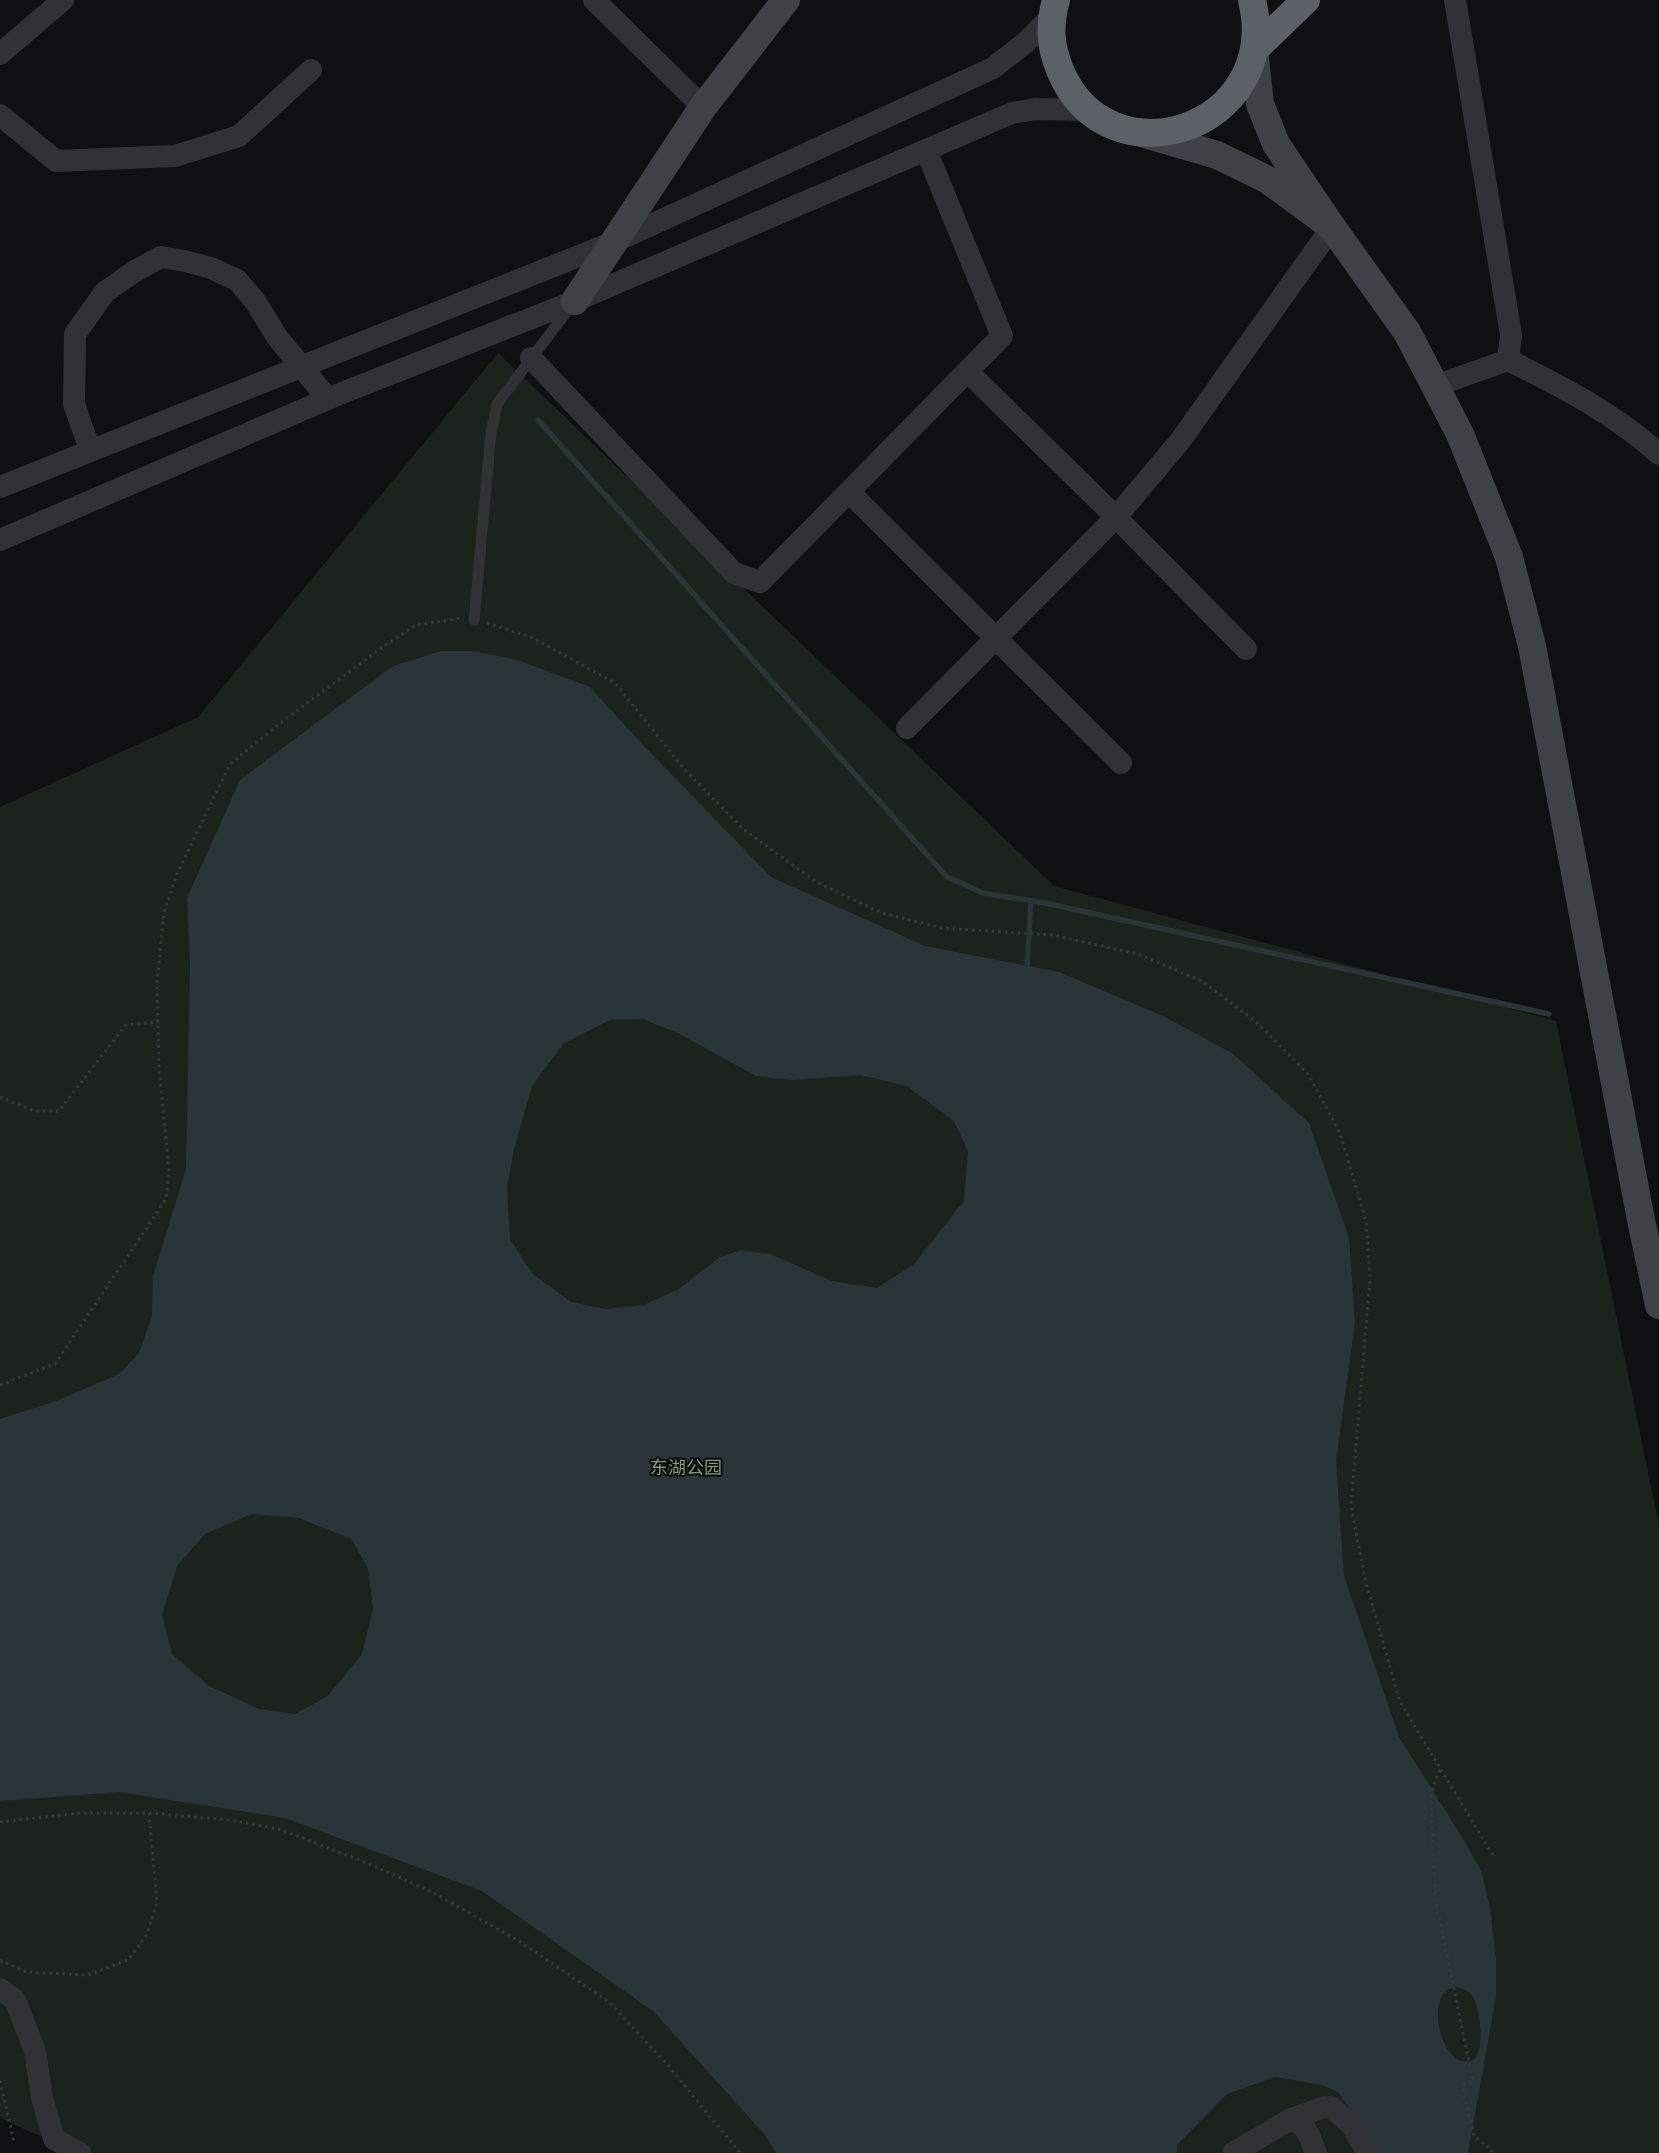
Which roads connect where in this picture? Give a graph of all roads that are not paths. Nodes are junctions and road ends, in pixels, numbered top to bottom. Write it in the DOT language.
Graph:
graph roads {
  1 [pos="63,0"];
  2 [pos="594,0"];
  3 [pos="786,0"];
  4 [pos="1252,0"];
  5 [pos="1306,0"];
  6 [pos="1455,0"];
  7 [pos="1050,6"];
  8 [pos="1254,50"];
  9 [pos="0,54"];
  10 [pos="311,70"];
  11 [pos="703,107"];
  12 [pos="1089,110"];
  13 [pos="0,115"];
  14 [pos="1136,132"];
  15 [pos="926,150"];
  16 [pos="1332,227"];
  17 [pos="614,242"];
  18 [pos="575,301"];
  19 [pos="531,358"];
  20 [pos="1508,360"];
  21 [pos="302,367"];
  22 [pos="968,372"];
  23 [pos="1435,386"];
  24 [pos="328,399"];
  25 [pos="90,450"];
  26 [pos="1659,454"];
  27 [pos="0,487"];
  28 [pos="850,493"];
  29 [pos="1116,517"];
  30 [pos="0,540"];
  31 [pos="474,620"];
  32 [pos="996,639"];
  33 [pos="1246,649"];
  34 [pos="907,728"];
  35 [pos="1121,763"];
  36 [pos="1659,1305"];
  37 [pos="0,1989"];
  38 [pos="1288,2120"];
  39 [pos="80,2153"];
  40 [pos="1233,2153"];
  41 [pos="1316,2153"];
  42 [pos="1368,2153"];
  1 -- 9 [label="street"];
  2 -- 11 [label="street"];
  3 -- 11 [label="main road"];
  4 -- 8 [label="highway"];
  5 -- 8 [label="highway"];
  6 -- 20 [label="street"];
  7 -- 12 [label="highway"];
  7 -- 17 [label="street"];
  8 -- 14 [label="highway"];
  8 -- 16 [label="main road"];
  10 -- 13 [label="street"];
  11 -- 17 [label="main road"];
  12 -- 14 [label="highway"];
  12 -- 15 [label="street"];
  14 -- 16 [label="main road"];
  15 -- 18 [label="street"];
  15 -- 22 [label="street"];
  16 -- 23 [label="main road"];
  16 -- 29 [label="street"];
  17 -- 18 [label="main road"];
  17 -- 21 [label="street"];
  18 -- 19 [label="lane"];
  18 -- 24 [label="street"];
  19 -- 28 [label="street"];
  19 -- 31 [label="lane"];
  20 -- 23 [label="street"];
  20 -- 26 [label="street"];
  21 -- 24 [label="street"];
  21 -- 25 [label="street"];
  21 -- 25 [label="street"];
  22 -- 28 [label="street"];
  22 -- 29 [label="street"];
  23 -- 36 [label="main road"];
  24 -- 30 [label="street"];
  25 -- 27 [label="street"];
  28 -- 32 [label="street"];
  29 -- 32 [label="street"];
  29 -- 33 [label="street"];
  32 -- 34 [label="street"];
  32 -- 35 [label="street"];
  37 -- 39 [label="street"];
  38 -- 40 [label="street"];
  38 -- 41 [label="street"];
  38 -- 42 [label="street"];
}
